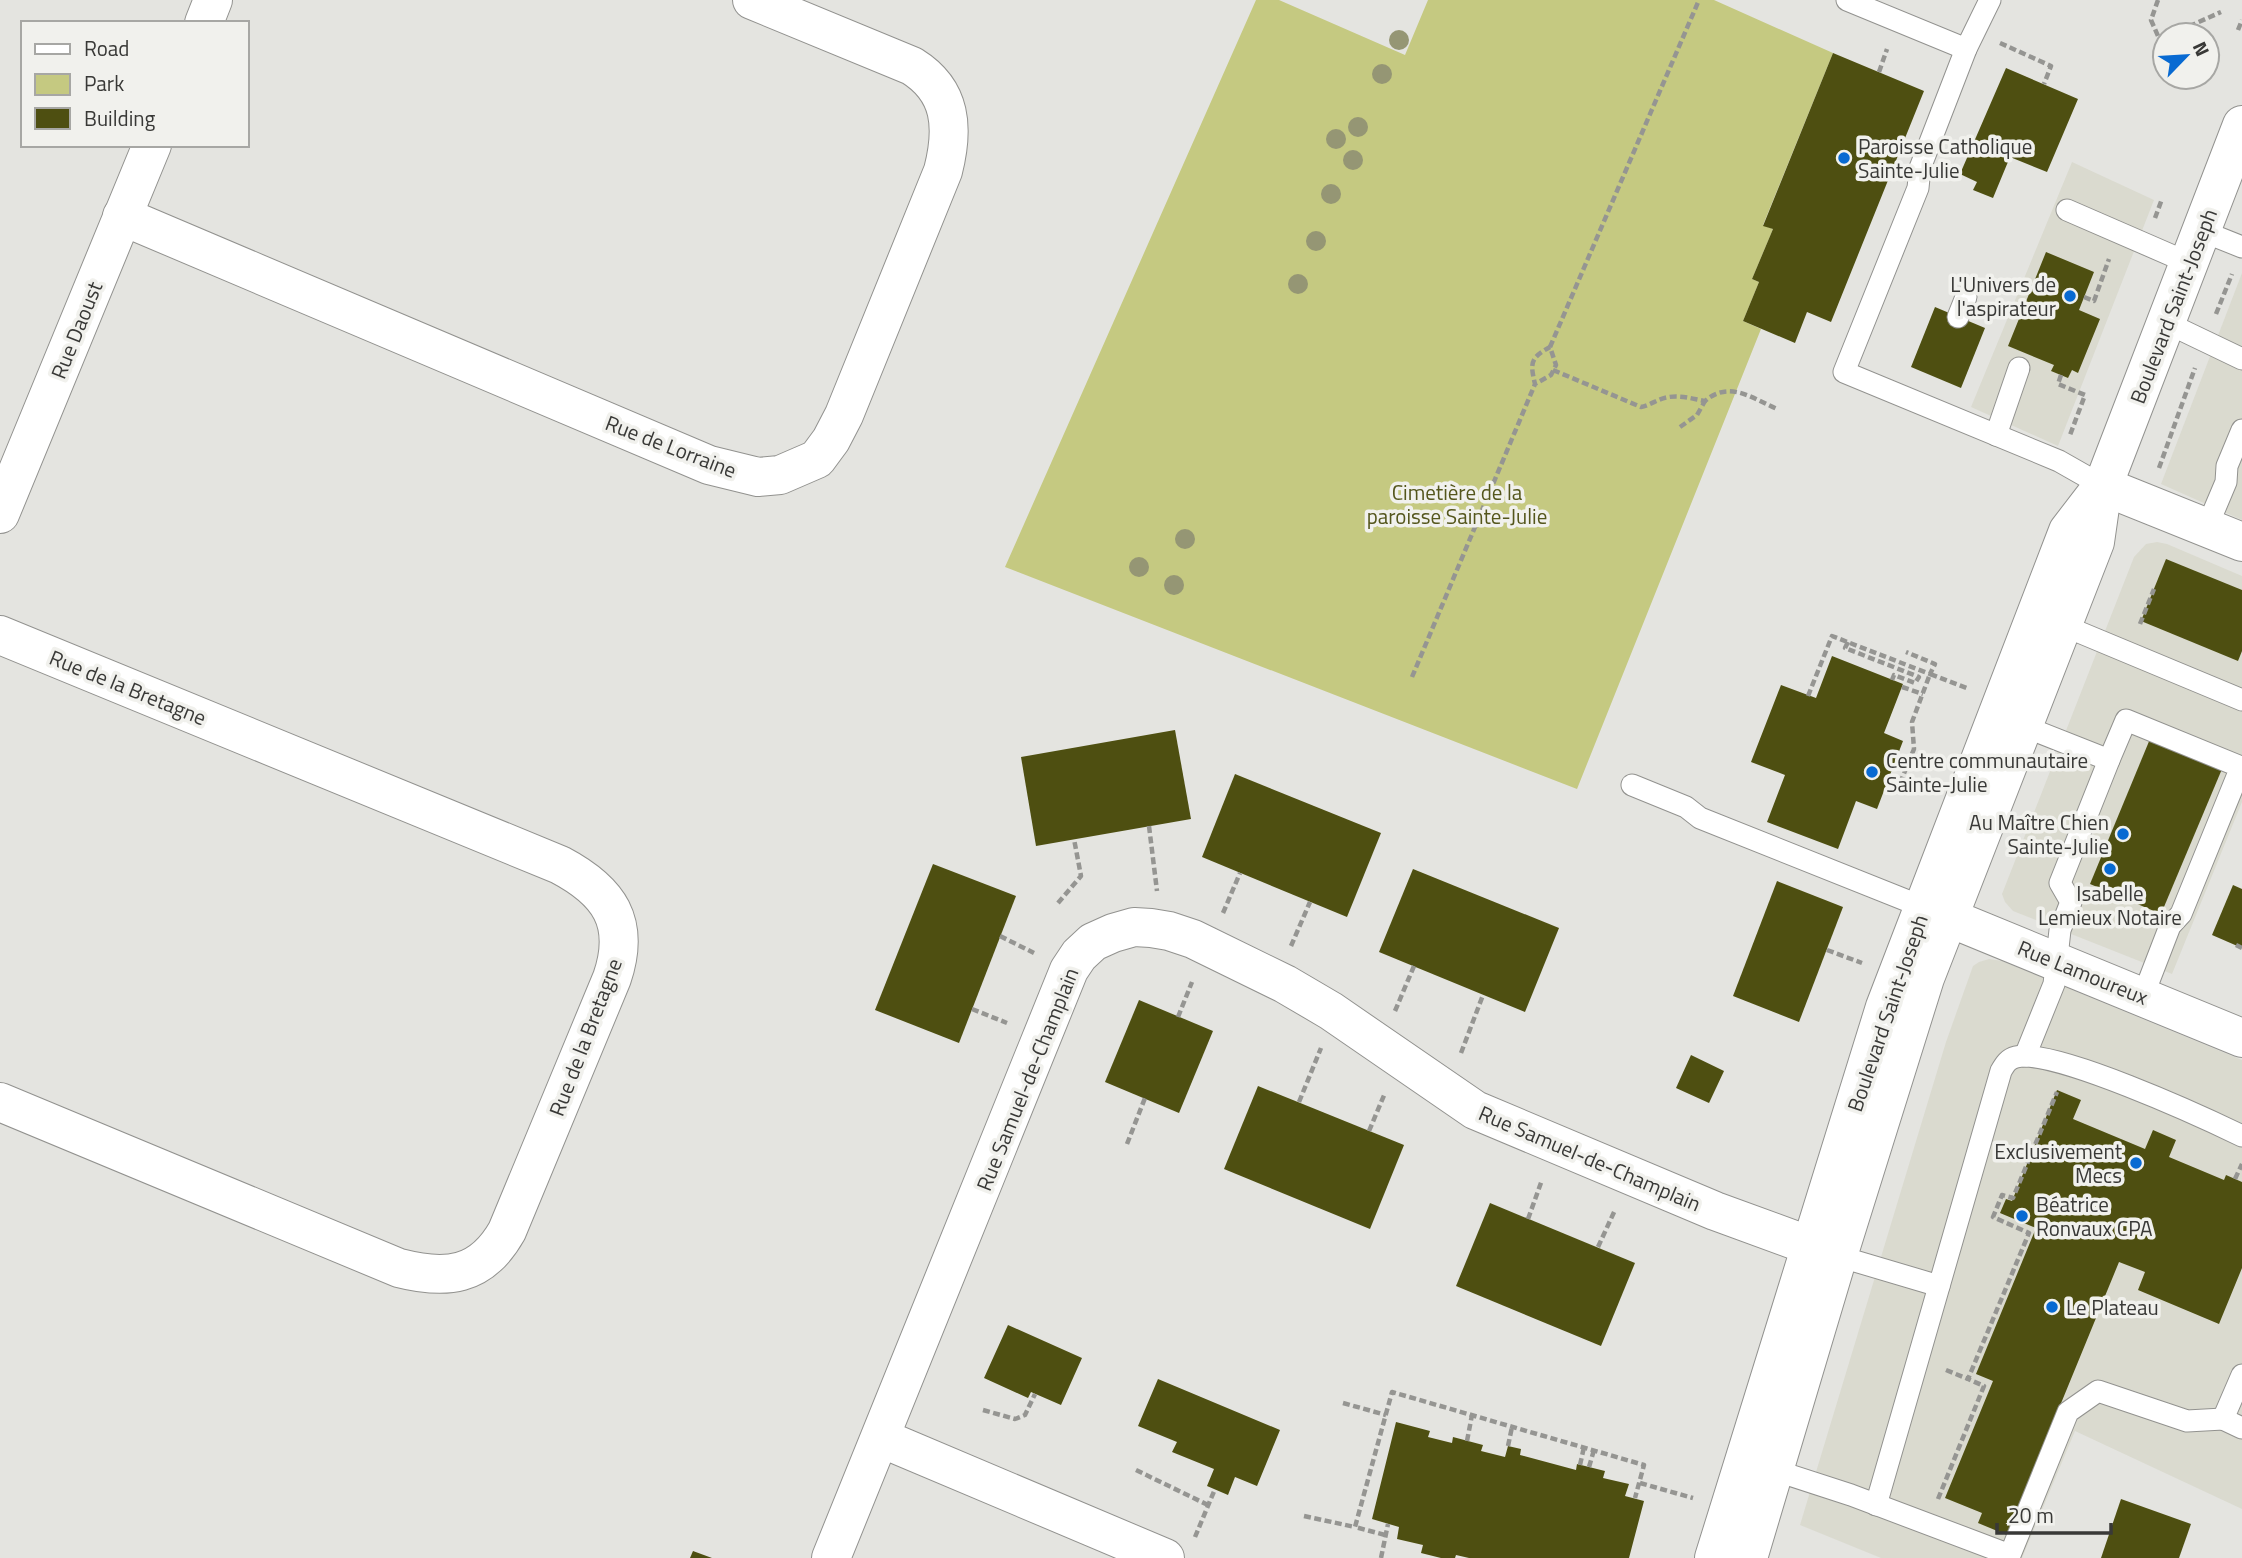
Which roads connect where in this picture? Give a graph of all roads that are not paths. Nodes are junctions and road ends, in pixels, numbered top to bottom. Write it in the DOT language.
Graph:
graph roads {
  1 [pos="213,0"];
  2 [pos="752,0"];
  3 [pos="1847,0"];
  4 [pos="1990,0"];
  5 [pos="205,21"];
  6 [pos="1966,49"];
  7 [pos="2242,125"];
  8 [pos="151,147"];
  9 [pos="2067,210"];
  10 [pos="122,216"];
  11 [pos="2196,247"];
  12 [pos="2239,256"];
  13 [pos="2167,323"];
  14 [pos="2242,359"];
  15 [pos="2019,368"];
  16 [pos="2242,430"];
  17 [pos="1996,435"];
  18 [pos="2234,485"];
  19 [pos="2103,486"];
  20 [pos="0,514"];
  21 [pos="2207,527"];
  22 [pos="2242,542"];
  23 [pos="2063,625"];
  24 [pos="0,635"];
  25 [pos="2242,700"];
  26 [pos="2023,726"];
  27 [pos="2109,760"];
  28 [pos="1632,785"];
  29 [pos="1936,912"];
  30 [pos="2056,961"];
  31 [pos="2143,996"];
  32 [pos="2242,1038"];
  33 [pos="2025,1056"];
  34 [pos="0,1102"];
  35 [pos="2242,1136"];
  36 [pos="1824,1251"];
  37 [pos="1939,1286"];
  38 [pos="2242,1375"];
  39 [pos="2232,1424"];
  40 [pos="881,1438"];
  41 [pos="1774,1470"];
  42 [pos="1876,1505"];
  43 [pos="1178,1553"];
  44 [pos="831,1558"];
  45 [pos="1714,1558"];
  46 [pos="1748,1558"];
  1 -- 5 [label="street"];
  2 -- 10 [label="street, Rue de Lorraine"];
  3 -- 6 [label="lane"];
  4 -- 6 [label="lane"];
  6 -- 17 [label="lane"];
  7 -- 11 [label="street, Boulevard Saint-Joseph"];
  8 -- 10 [label="street, Rue Daoust"];
  9 -- 11 [label="lane"];
  10 -- 20 [label="street, Rue Daoust"];
  11 -- 12 [label="lane"];
  11 -- 13 [label="street, Boulevard Saint-Joseph"];
  13 -- 14 [label="lane"];
  13 -- 19 [label="street, Boulevard Saint-Joseph"];
  15 -- 17 [label="lane"];
  16 -- 18 [label="lane"];
  17 -- 19 [label="lane"];
  18 -- 21 [label="lane"];
  19 -- 21 [label="street"];
  19 -- 23 [label="street, Boulevard Saint-Joseph"];
  19 -- 29 [label="street, Boulevard Saint-Joseph"];
  21 -- 22 [label="street"];
  23 -- 25 [label="lane"];
  23 -- 26 [label="street, Boulevard Saint-Joseph"];
  24 -- 34 [label="street, Rue de la Bretagne"];
  26 -- 27 [label="lane"];
  26 -- 29 [label="street, Boulevard Saint-Joseph"];
  27 -- 30 [label="lane"];
  27 -- 31 [label="lane"];
  28 -- 29 [label="lane"];
  29 -- 30 [label="street, Rue Lamoureux"];
  29 -- 36 [label="street, Boulevard Saint-Joseph"];
  30 -- 31 [label="street, Rue Lamoureux"];
  30 -- 33 [label="lane"];
  31 -- 32 [label="street, Rue Lamoureux"];
  33 -- 35 [label="lane"];
  33 -- 37 [label="lane"];
  36 -- 37 [label="lane"];
  36 -- 40 [label="street, Rue Samuel-de-Champlain"];
  36 -- 41 [label="street, Boulevard Saint-Joseph"];
  36 -- 45 [label="street, Boulevard Saint-Joseph"];
  37 -- 42 [label="lane"];
  38 -- 39 [label="lane"];
  39 -- 42 [label="lane"];
  40 -- 43 [label="street"];
  40 -- 44 [label="street, Rue Samuel-de-Champlain"];
  41 -- 42 [label="lane"];
  41 -- 46 [label="street, Boulevard Saint-Joseph"];
}
